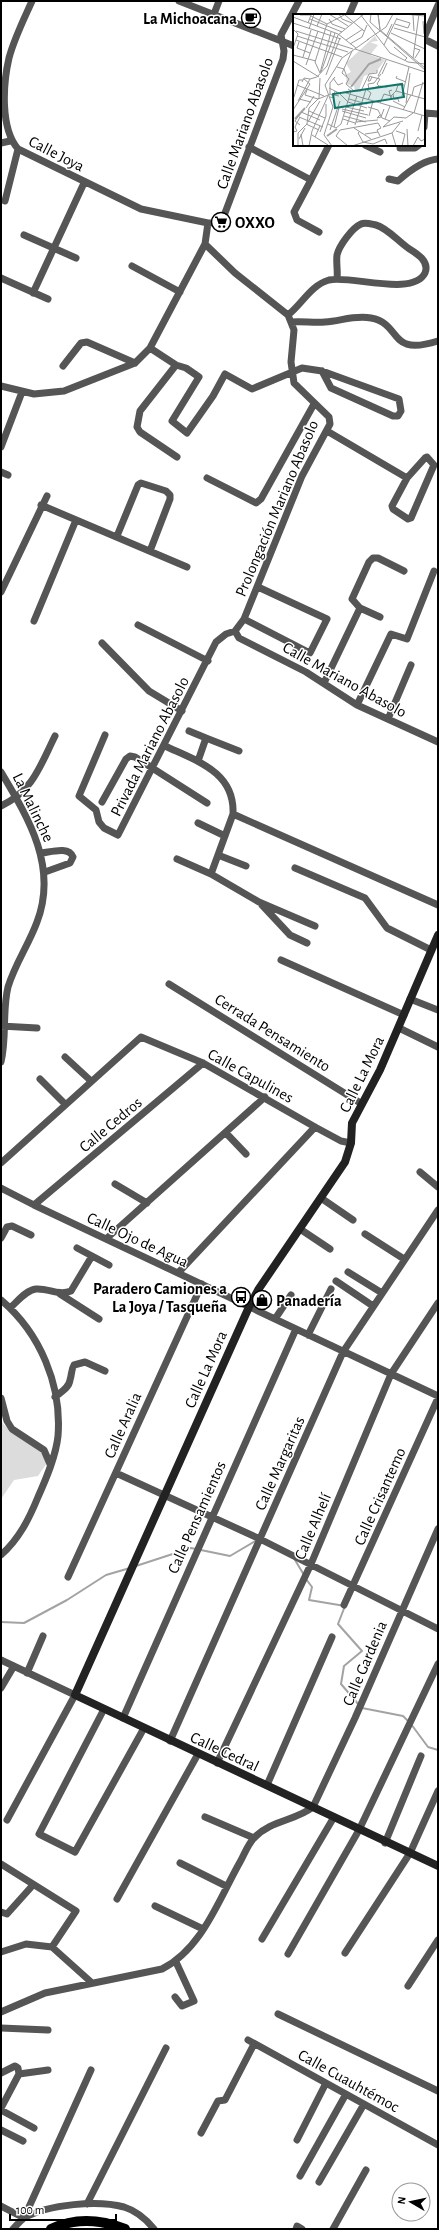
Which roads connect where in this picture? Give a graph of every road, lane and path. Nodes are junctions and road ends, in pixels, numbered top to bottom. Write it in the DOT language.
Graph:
graph roads {
  1 [pos="32,1"];
  2 [pos="179,1"];
  3 [pos="219,1"];
  4 [pos="299,1"];
  5 [pos="355,1"];
  6 [pos="438,5"];
  7 [pos="214,14"];
  8 [pos="349,14"];
  9 [pos="425,37"];
  10 [pos="425,40"];
  11 [pos="281,42"];
  12 [pos="293,46"];
  13 [pos="438,46"];
  14 [pos="3,79"];
  15 [pos="438,114"];
  16 [pos="3,116"];
  17 [pos="425,120"];
  18 [pos="10,141"];
  19 [pos="1,143"];
  20 [pos="328,146"];
  21 [pos="367,146"];
  22 [pos="418,146"];
  23 [pos="249,147"];
  24 [pos="400,148"];
  25 [pos="18,149"];
  26 [pos="380,152"];
  27 [pos="438,159"];
  28 [pos="389,179"];
  29 [pos="311,180"];
  30 [pos="84,183"];
  31 [pos="5,201"];
  32 [pos="208,223"];
  33 [pos="319,232"];
  34 [pos="24,235"];
  35 [pos="205,244"];
  36 [pos="54,248"];
  37 [pos="76,258"];
  38 [pos="132,266"];
  39 [pos="1,278"];
  40 [pos="337,279"];
  41 [pos="180,292"];
  42 [pos="33,293"];
  43 [pos="48,299"];
  44 [pos="289,318"];
  45 [pos="438,341"];
  46 [pos="150,348"];
  47 [pos="135,363"];
  48 [pos="176,365"];
  49 [pos="63,366"];
  50 [pos="322,371"];
  51 [pos="291,373"];
  52 [pos="1,386"];
  53 [pos="22,392"];
  54 [pos="314,404"];
  55 [pos="327,431"];
  56 [pos="1,447"];
  57 [pos="178,457"];
  58 [pos="207,478"];
  59 [pos="407,478"];
  60 [pos="47,496"];
  61 [pos="41,505"];
  62 [pos="76,520"];
  63 [pos="117,536"];
  64 [pos="150,551"];
  65 [pos="187,567"];
  66 [pos="404,571"];
  67 [pos="434,571"];
  68 [pos="258,587"];
  69 [pos="1,592"];
  70 [pos="360,608"];
  71 [pos="380,617"];
  72 [pos="244,620"];
  73 [pos="34,621"];
  74 [pos="138,625"];
  75 [pos="235,630"];
  76 [pos="102,642"];
  77 [pos="208,661"];
  78 [pos="411,665"];
  79 [pos="324,684"];
  80 [pos="357,705"];
  81 [pos="182,711"];
  82 [pos="388,719"];
  83 [pos="189,731"];
  84 [pos="105,735"];
  85 [pos="54,736"];
  86 [pos="206,738"];
  87 [pos="438,742"];
  88 [pos="164,746"];
  89 [pos="239,751"];
  90 [pos="198,761"];
  91 [pos="153,769"];
  92 [pos="1,772"];
  93 [pos="17,798"];
  94 [pos="102,802"];
  95 [pos="207,803"];
  96 [pos="1,806"];
  97 [pos="233,814"];
  98 [pos="198,824"];
  99 [pos="225,836"];
  100 [pos="42,853"];
  101 [pos="218,855"];
  102 [pos="177,859"];
  103 [pos="246,866"];
  104 [pos="295,868"];
  105 [pos="45,872"];
  106 [pos="211,874"];
  107 [pos="260,902"];
  108 [pos="438,905"];
  109 [pos="315,926"];
  110 [pos="438,935"];
  111 [pos="307,943"];
  112 [pos="431,950"];
  113 [pos="281,960"];
  114 [pos="169,984"];
  115 [pos="410,999"];
  116 [pos="438,1010"];
  117 [pos="404,1015"];
  118 [pos="2,1026"];
  119 [pos="37,1028"];
  120 [pos="399,1028"];
  121 [pos="438,1047"];
  122 [pos="65,1057"];
  123 [pos="1,1062"];
  124 [pos="203,1063"];
  125 [pos="40,1079"];
  126 [pos="92,1081"];
  127 [pos="265,1097"];
  128 [pos="65,1104"];
  129 [pos="362,1104"];
  130 [pos="315,1127"];
  131 [pos="226,1133"];
  132 [pos="351,1143"];
  133 [pos="246,1154"];
  134 [pos="1,1163"];
  135 [pos="420,1172"];
  136 [pos="115,1184"];
  137 [pos="1,1188"];
  138 [pos="438,1188"];
  139 [pos="321,1198"];
  140 [pos="147,1203"];
  141 [pos="34,1206"];
  142 [pos="438,1210"];
  143 [pos="353,1220"];
  144 [pos="300,1229"];
  145 [pos="365,1234"];
  146 [pos="31,1235"];
  147 [pos="1,1238"];
  148 [pos="106,1239"];
  149 [pos="77,1248"];
  150 [pos="330,1249"];
  151 [pos="92,1256"];
  152 [pos="404,1259"];
  153 [pos="109,1265"];
  154 [pos="179,1272"];
  155 [pos="348,1272"];
  156 [pos="336,1281"];
  157 [pos="202,1284"];
  158 [pos="331,1289"];
  159 [pos="382,1293"];
  160 [pos="60,1294"];
  161 [pos="291,1296"];
  162 [pos="1,1300"];
  163 [pos="438,1303"];
  164 [pos="373,1306"];
  165 [pos="249,1307"];
  166 [pos="10,1308"];
  167 [pos="99,1319"];
  168 [pos="275,1319"];
  169 [pos="296,1329"];
  170 [pos="308,1335"];
  171 [pos="343,1352"];
  172 [pos="105,1371"];
  173 [pos="391,1374"];
  174 [pos="56,1397"];
  175 [pos="438,1397"];
  176 [pos="1,1398"];
  177 [pos="50,1464"];
  178 [pos="116,1474"];
  179 [pos="163,1496"];
  180 [pos="211,1517"];
  181 [pos="438,1529"];
  182 [pos="259,1541"];
  183 [pos="1,1555"];
  184 [pos="309,1567"];
  185 [pos="68,1578"];
  186 [pos="354,1585"];
  187 [pos="344,1605"];
  188 [pos="402,1611"];
  189 [pos="438,1629"];
  190 [pos="43,1636"];
  191 [pos="332,1638"];
  192 [pos="1,1660"];
  193 [pos="438,1664"];
  194 [pos="14,1666"];
  195 [pos="27,1672"];
  196 [pos="1,1688"];
  197 [pos="74,1695"];
  198 [pos="104,1709"];
  199 [pos="123,1718"];
  200 [pos="144,1728"];
  201 [pos="170,1741"];
  202 [pos="198,1754"];
  203 [pos="421,1756"];
  204 [pos="217,1762"];
  205 [pos="267,1785"];
  206 [pos="438,1791"];
  207 [pos="313,1807"];
  208 [pos="206,1817"];
  209 [pos="334,1817"];
  210 [pos="8,1820"];
  211 [pos="359,1830"];
  212 [pos="254,1838"];
  213 [pos="385,1843"];
  214 [pos="410,1853"];
  215 [pos="180,1863"];
  216 [pos="1,1864"];
  217 [pos="438,1866"];
  218 [pos="33,1885"];
  219 [pos="226,1886"];
  220 [pos="117,1899"];
  221 [pos="155,1906"];
  222 [pos="1,1912"];
  223 [pos="203,1929"];
  224 [pos="262,1940"];
  225 [pos="438,1940"];
  226 [pos="52,1947"];
  227 [pos="1,1952"];
  228 [pos="345,1953"];
  229 [pos="288,1954"];
  230 [pos="176,1962"];
  231 [pos="92,1982"];
  232 [pos="408,1986"];
  233 [pos="175,1997"];
  234 [pos="1,2012"];
  235 [pos="278,2014"];
  236 [pos="1,2028"];
  237 [pos="48,2030"];
  238 [pos="166,2048"];
  239 [pos="48,2070"];
  240 [pos="91,2070"];
  241 [pos="18,2071"];
  242 [pos="1,2073"];
  243 [pos="326,2084"];
  244 [pos="438,2091"];
  245 [pos="346,2094"];
  246 [pos="364,2104"];
  247 [pos="1,2109"];
  248 [pos="34,2128"];
  249 [pos="1,2130"];
  250 [pos="201,2133"];
  251 [pos="297,2140"];
  252 [pos="23,2141"];
  253 [pos="438,2145"];
  254 [pos="366,2170"];
  255 [pos="300,2176"];
  256 [pos="319,2182"];
  257 [pos="87,2204"];
  258 [pos="1,2206"];
  259 [pos="24,2218"];
  260 [pos="13,2229"];
  261 [pos="51,2229"];
  262 [pos="125,2229"];
  263 [pos="154,2229"];
  264 [pos="296,2229"];
  265 [pos="302,2229"];
  266 [pos="333,2229"];
  1 -- 14 [label="street, Calle Joya"];
  2 -- 7 [label="street"];
  3 -- 7 [label="street"];
  4 -- 11 [label="street, Calle Mariano Abasolo"];
  5 -- 8 [label="street"];
  6 -- 9 [label="street"];
  7 -- 11 [label="street"];
  10 -- 13 [label="street"];
  11 -- 12 [label="street"];
  11 -- 23 [label="street, Calle Mariano Abasolo"];
  14 -- 16 [label="street, Calle Joya"];
  15 -- 17 [label="street"];
  16 -- 18 [label="street, Calle Joya"];
  18 -- 19 [label="street"];
  18 -- 25 [label="street, Calle Joya"];
  20 -- 29 [label="street"];
  21 -- 26 [label="street"];
  22 -- 24 [label="street"];
  23 -- 29 [label="street"];
  23 -- 32 [label="street, Calle Mariano Abasolo"];
  25 -- 30 [label="street, Calle Joya"];
  25 -- 31 [label="street"];
  27 -- 28 [label="street"];
  29 -- 33 [label="street"];
  30 -- 32 [label="street, Calle Joya"];
  30 -- 36 [label="street"];
  32 -- 35 [label="street"];
  34 -- 36 [label="street"];
  35 -- 41 [label="street"];
  35 -- 44 [label="street"];
  36 -- 37 [label="street"];
  36 -- 42 [label="street"];
  38 -- 41 [label="street"];
  39 -- 42 [label="street"];
  40 -- 40 [label="street"];
  40 -- 44 [label="street"];
  41 -- 46 [label="street"];
  42 -- 43 [label="street"];
  44 -- 45 [label="street"];
  44 -- 51 [label="street"];
  46 -- 47 [label="street"];
  46 -- 48 [label="street"];
  47 -- 49 [label="street"];
  47 -- 53 [label="street"];
  48 -- 51 [label="street"];
  48 -- 57 [label="street"];
  50 -- 50 [label="street"];
  50 -- 51 [label="street"];
  51 -- 54 [label="street, Prolongación Mariano Abasolo"];
  52 -- 53 [label="street"];
  53 -- 56 [label="street"];
  54 -- 55 [label="street, Prolongación Mariano Abasolo"];
  54 -- 58 [label="street"];
  55 -- 59 [label="street"];
  55 -- 68 [label="street, Prolongación Mariano Abasolo"];
  59 -- 59 [label="street"];
  60 -- 61 [label="street"];
  61 -- 62 [label="street"];
  61 -- 69 [label="street"];
  62 -- 63 [label="street"];
  62 -- 73 [label="street"];
  63 -- 64 [label="street"];
  63 -- 64 [label="street"];
  64 -- 65 [label="street"];
  66 -- 70 [label="street"];
  67 -- 80 [label="street"];
  68 -- 72 [label="street, Prolongación Mariano Abasolo"];
  68 -- 72 [label="street"];
  70 -- 71 [label="street"];
  70 -- 79 [label="street"];
  72 -- 75 [label="street, Prolongación Mariano Abasolo"];
  74 -- 77 [label="street"];
  75 -- 77 [label="street, Privada Mariano Abasolo"];
  75 -- 79 [label="street, Calle Mariano Abasolo"];
  76 -- 81 [label="street"];
  77 -- 81 [label="street, Privada Mariano Abasolo"];
  78 -- 82 [label="street"];
  79 -- 80 [label="street, Calle Mariano Abasolo"];
  80 -- 82 [label="street, Calle Mariano Abasolo"];
  81 -- 88 [label="street, Privada Mariano Abasolo"];
  82 -- 87 [label="street, Calle Mariano Abasolo"];
  83 -- 86 [label="street"];
  84 -- 91 [label="street, Privada Mariano Abasolo"];
  85 -- 93 [label="street"];
  86 -- 89 [label="street"];
  86 -- 90 [label="street"];
  88 -- 90 [label="street"];
  88 -- 91 [label="street, Privada Mariano Abasolo"];
  90 -- 97 [label="street"];
  91 -- 94 [label="street"];
  91 -- 95 [label="street"];
  92 -- 93 [label="street, La Malinche"];
  93 -- 96 [label="street"];
  93 -- 100 [label="street, La Malinche"];
  97 -- 99 [label="street"];
  97 -- 108 [label="street"];
  98 -- 99 [label="street"];
  99 -- 101 [label="street"];
  100 -- 105 [label="street, La Malinche"];
  100 -- 105 [label="street"];
  101 -- 103 [label="street"];
  101 -- 106 [label="street"];
  102 -- 106 [label="street"];
  104 -- 112 [label="street"];
  105 -- 118 [label="street, La Malinche"];
  106 -- 107 [label="street"];
  107 -- 109 [label="street"];
  107 -- 111 [label="street"];
  110 -- 112 [label="street, Calle La Mora"];
  112 -- 115 [label="street, Calle La Mora"];
  113 -- 117 [label="street"];
  114 -- 129 [label="street, Cerrada Pensamiento"];
  115 -- 116 [label="street"];
  115 -- 117 [label="street, Calle La Mora"];
  117 -- 120 [label="street, Calle La Mora"];
  118 -- 119 [label="street"];
  118 -- 123 [label="street, La Malinche"];
  120 -- 121 [label="street"];
  120 -- 129 [label="street, Calle La Mora"];
  122 -- 126 [label="street"];
  124 -- 126 [label="street, Calle Capulines"];
  124 -- 127 [label="street, Calle Capulines"];
  124 -- 141 [label="street, Calle Cedros"];
  125 -- 128 [label="street"];
  126 -- 128 [label="street"];
  127 -- 130 [label="street, Calle Capulines"];
  127 -- 131 [label="street"];
  128 -- 134 [label="street"];
  129 -- 132 [label="street, Calle La Mora"];
  130 -- 132 [label="street, Calle Capulines"];
  130 -- 154 [label="street"];
  131 -- 133 [label="street"];
  131 -- 140 [label="street"];
  132 -- 139 [label="street, Calle La Mora"];
  135 -- 138 [label="street"];
  136 -- 140 [label="street"];
  137 -- 141 [label="street, Calle Ojo de Agua"];
  139 -- 143 [label="street"];
  139 -- 144 [label="street, Calle La Mora"];
  140 -- 148 [label="street"];
  141 -- 148 [label="street, Calle Ojo de Agua"];
  142 -- 152 [label="street, Calle Margaritas"];
  144 -- 150 [label="street"];
  144 -- 165 [label="street, Calle La Mora"];
  145 -- 152 [label="street"];
  146 -- 147 [label="street"];
  148 -- 154 [label="street, Calle Ojo de Agua"];
  149 -- 151 [label="street"];
  151 -- 153 [label="street"];
  151 -- 160 [label="street"];
  152 -- 159 [label="street, Calle Margaritas"];
  154 -- 157 [label="street, Calle Ojo de Agua"];
  155 -- 159 [label="street"];
  156 -- 164 [label="street"];
  157 -- 165 [label="street, Calle Ojo de Agua"];
  157 -- 178 [label="street, Calle Aralia"];
  158 -- 170 [label="street"];
  159 -- 164 [label="street, Calle Margaritas"];
  160 -- 166 [label="street"];
  160 -- 167 [label="street"];
  161 -- 168 [label="street"];
  162 -- 166 [label="street"];
  163 -- 173 [label="street, Calle Alhelí"];
  164 -- 171 [label="street, Calle Margaritas"];
  165 -- 168 [label="street, Calle Ojo de Agua"];
  165 -- 179 [label="street, Calle La Mora"];
  166 -- 174 [label="street"];
  168 -- 169 [label="street, Calle Ojo de Agua"];
  169 -- 170 [label="street, Calle Ojo de Agua"];
  169 -- 180 [label="street, Calle Pensamientos"];
  170 -- 171 [label="street, Calle Ojo de Agua"];
  171 -- 173 [label="street, Calle Ojo de Agua"];
  171 -- 182 [label="street, Calle Margaritas"];
  172 -- 174 [label="street"];
  173 -- 175 [label="street, Calle Ojo de Agua"];
  173 -- 184 [label="street, Calle Alhelí"];
  174 -- 177 [label="street"];
  175 -- 186 [label="street, Calle Crisantemo"];
  176 -- 177 [label="street"];
  177 -- 183 [label="street"];
  178 -- 179 [label="street"];
  178 -- 185 [label="street, Calle Aralia"];
  179 -- 180 [label="street"];
  179 -- 197 [label="street, Calle La Mora"];
  180 -- 182 [label="street"];
  180 -- 199 [label="street, Calle Pensamientos"];
  181 -- 188 [label="street, Calle Gardenia"];
  182 -- 184 [label="street"];
  182 -- 201 [label="street, Calle Margaritas"];
  184 -- 186 [label="street"];
  184 -- 204 [label="street, Calle Alhelí"];
  186 -- 187 [label="street, Calle Crisantemo"];
  186 -- 188 [label="street"];
  188 -- 189 [label="street"];
  188 -- 207 [label="street, Calle Gardenia"];
  190 -- 195 [label="street"];
  191 -- 205 [label="street"];
  192 -- 194 [label="street, Calle Cedral"];
  193 -- 211 [label="street"];
  194 -- 195 [label="street, Calle Cedral"];
  194 -- 196 [label="street"];
  195 -- 197 [label="street, Calle Cedral"];
  197 -- 198 [label="street, Calle Cedral"];
  197 -- 210 [label="street"];
  198 -- 199 [label="street, Calle Cedral"];
  198 -- 200 [label="street"];
  199 -- 200 [label="street, Calle Cedral"];
  200 -- 201 [label="street, Calle Cedral"];
  201 -- 202 [label="street, Calle Cedral"];
  202 -- 204 [label="street, Calle Cedral"];
  202 -- 220 [label="street"];
  203 -- 213 [label="street"];
  204 -- 205 [label="street, Calle Cedral"];
  205 -- 207 [label="street, Calle Cedral"];
  206 -- 214 [label="street"];
  207 -- 209 [label="street, Calle Cedral"];
  207 -- 212 [label="street"];
  208 -- 212 [label="street"];
  209 -- 211 [label="street, Calle Cedral"];
  209 -- 224 [label="street"];
  211 -- 213 [label="street, Calle Cedral"];
  211 -- 229 [label="street"];
  212 -- 219 [label="street"];
  213 -- 214 [label="street, Calle Cedral"];
  214 -- 217 [label="street, Calle Cedral"];
  214 -- 228 [label="street"];
  215 -- 219 [label="street"];
  216 -- 218 [label="street"];
  218 -- 222 [label="street"];
  218 -- 226 [label="street"];
  219 -- 223 [label="street"];
  221 -- 223 [label="street"];
  223 -- 230 [label="street"];
  225 -- 232 [label="street"];
  226 -- 227 [label="street"];
  226 -- 231 [label="street"];
  230 -- 231 [label="street"];
  230 -- 233 [label="street"];
  231 -- 234 [label="street"];
  235 -- 244 [label="street"];
  236 -- 237 [label="street"];
  238 -- 257 [label="street"];
  239 -- 241 [label="street"];
  240 -- 259 [label="street"];
  241 -- 242 [label="street"];
  241 -- 247 [label="street"];
  243 -- 245 [label="street, Calle Cuauhtémoc"];
  243 -- 250 [label="street, Calle Cuauhtémoc"];
  243 -- 251 [label="street"];
  245 -- 246 [label="street, Calle Cuauhtémoc"];
  245 -- 255 [label="street"];
  246 -- 253 [label="street, Calle Cuauhtémoc"];
  246 -- 256 [label="street"];
  247 -- 248 [label="street"];
  249 -- 252 [label="street"];
  254 -- 266 [label="street"];
  257 -- 259 [label="street"];
  257 -- 263 [label="street"];
  258 -- 259 [label="street"];
  259 -- 260 [label="street"];
  261 -- 262 [label="main road"];
  264 -- 265 [label="street"];
}
